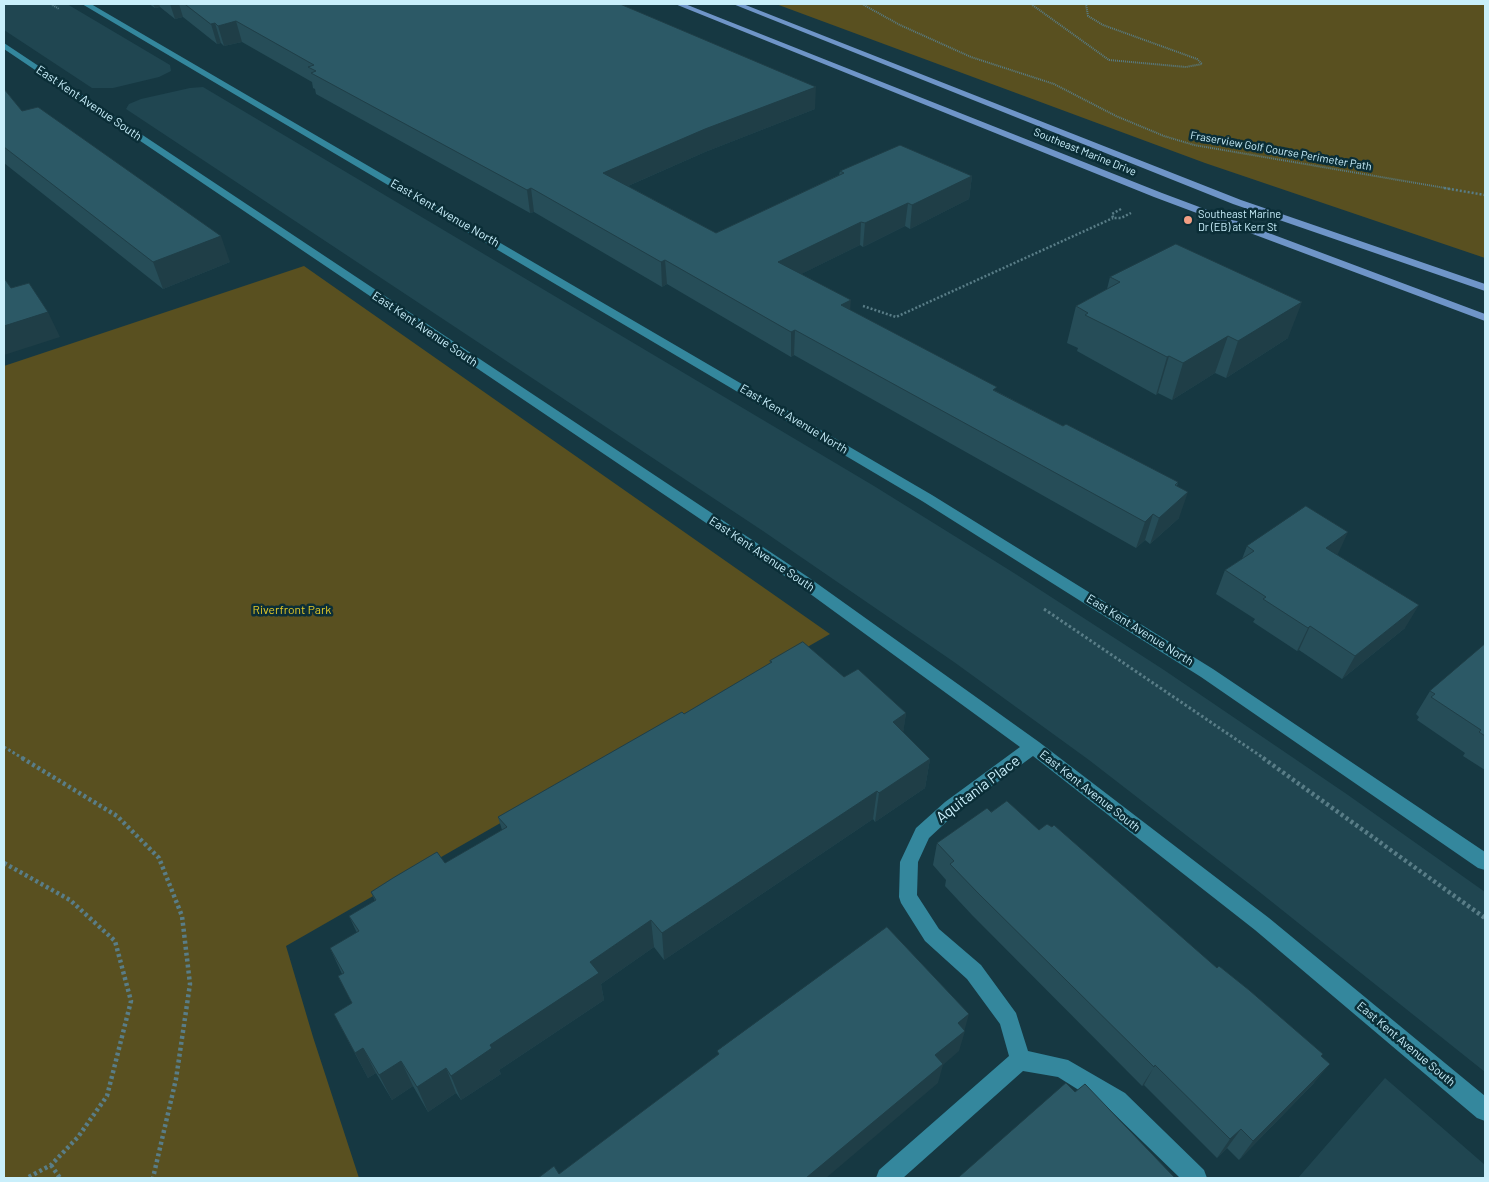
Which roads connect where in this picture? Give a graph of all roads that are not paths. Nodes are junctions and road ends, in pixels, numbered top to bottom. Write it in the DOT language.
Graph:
graph roads {
  1 [pos="86,4"];
  2 [pos="679,4"];
  3 [pos="737,4"];
  4 [pos="4,45"];
  5 [pos="1485,288"];
  6 [pos="1485,318"];
  7 [pos="1033,747"];
  8 [pos="1485,862"];
  9 [pos="1020,1060"];
  10 [pos="1485,1110"];
  11 [pos="887,1178"];
  12 [pos="1196,1178"];
  1 -- 8 [label="street, East Kent Avenue North"];
  2 -- 6 [label="main road, Southeast Marine Drive"];
  3 -- 5 [label="main road, Southeast Marine Drive"];
  4 -- 7 [label="street, East Kent Avenue South"];
  7 -- 9 [label="street, Aquitania Place"];
  7 -- 10 [label="street, East Kent Avenue South"];
  9 -- 11 [label="street"];
  9 -- 12 [label="street"];
}
